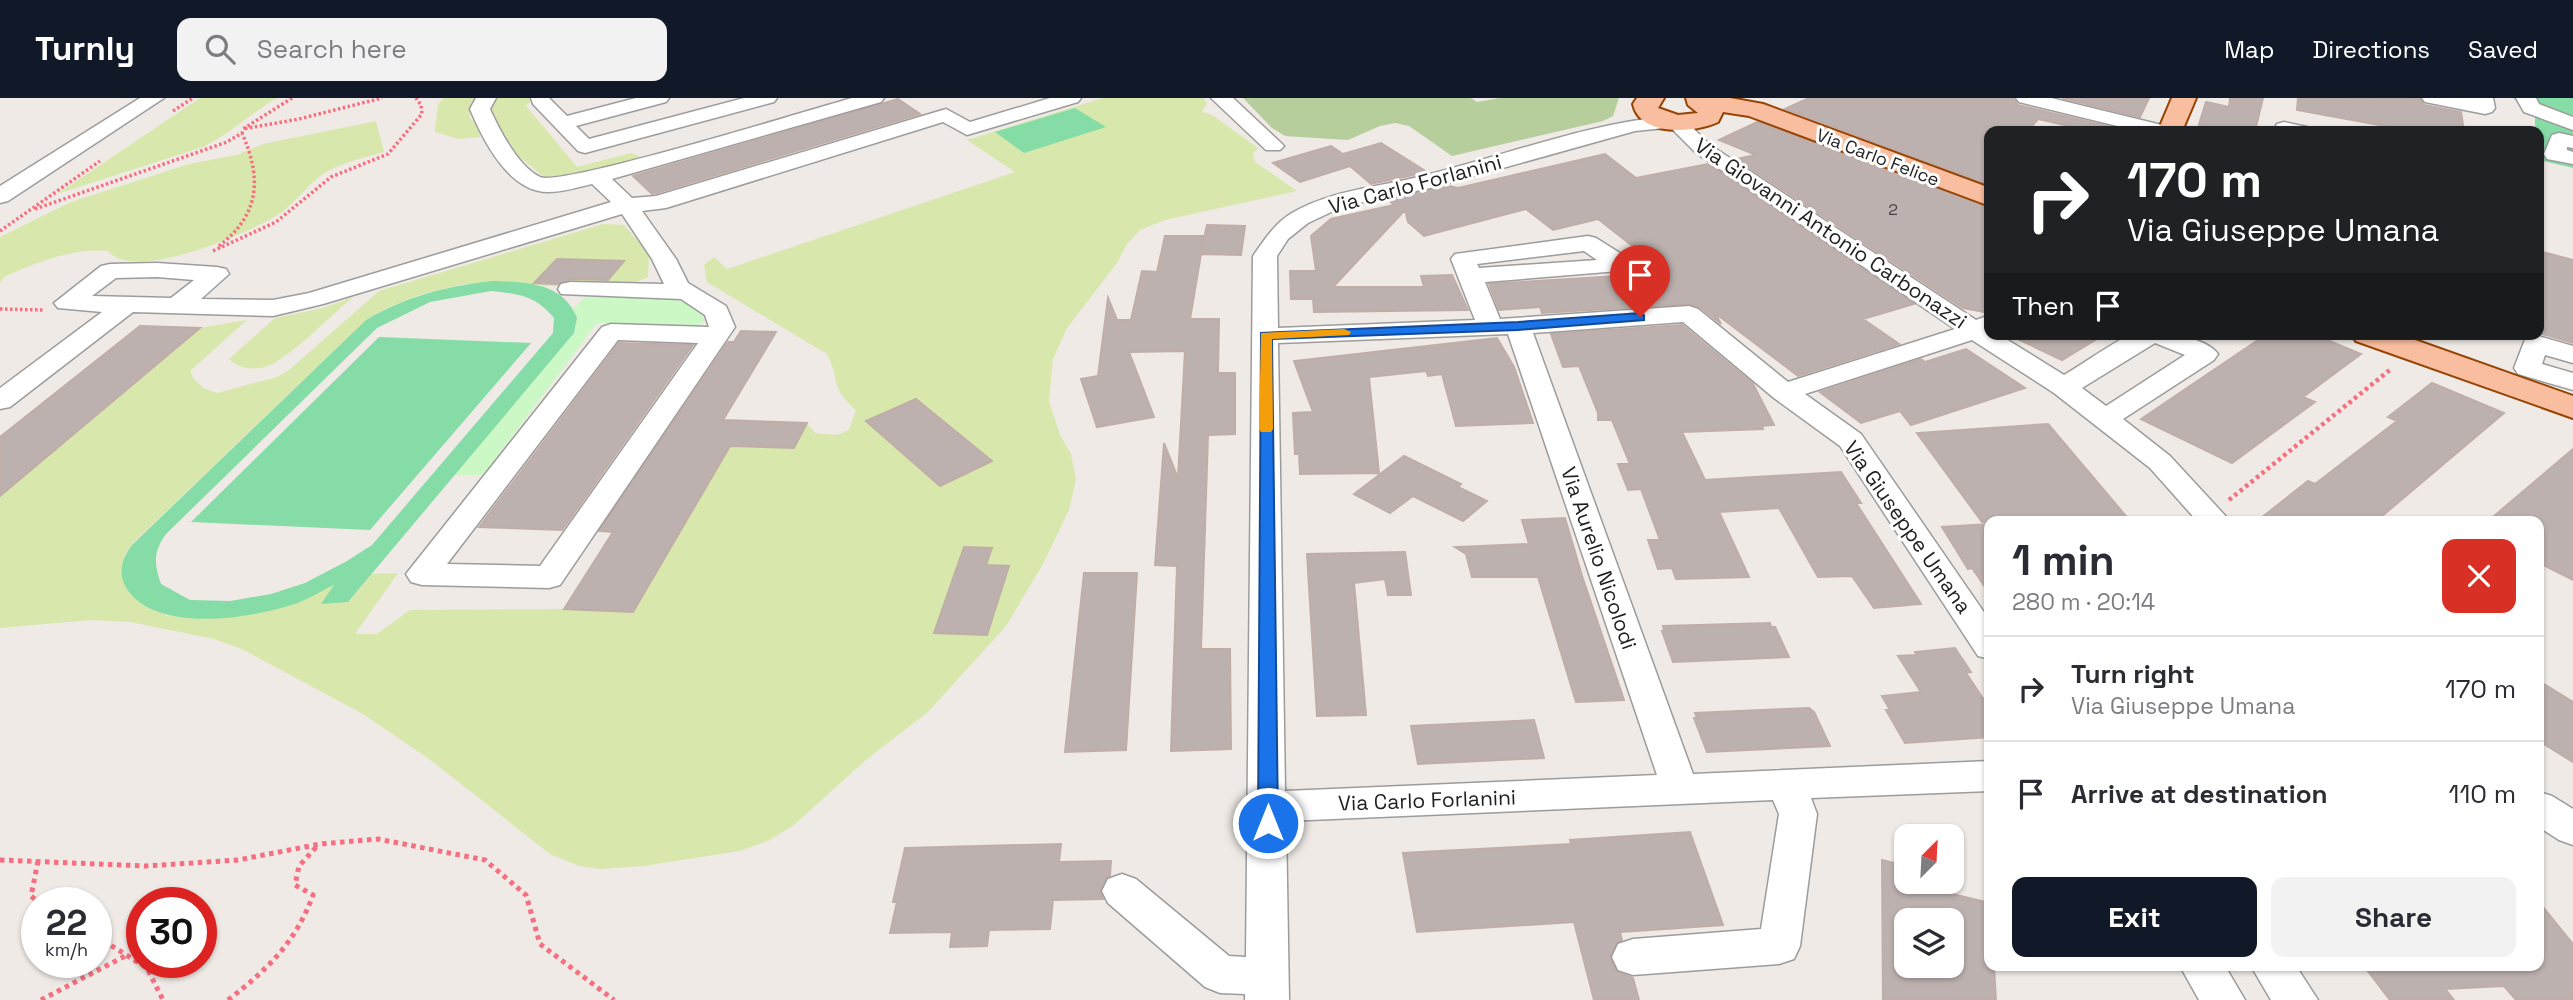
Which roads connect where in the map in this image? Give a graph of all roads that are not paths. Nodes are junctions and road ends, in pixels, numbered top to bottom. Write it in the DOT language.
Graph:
graph roads {
  1 [pos="154,98"];
  2 [pos="486,98"];
  3 [pos="550,98"];
  4 [pos="659,98"];
  5 [pos="767,98"];
  6 [pos="874,98"];
  7 [pos="927,98"];
  8 [pos="1008,98"];
  9 [pos="1071,98"];
  10 [pos="1221,98"];
  11 [pos="2026,98"];
  12 [pos="2183,98"];
  13 [pos="2432,98"];
  14 [pos="2483,98"];
  15 [pos="2526,98"];
  16 [pos="1645,102"];
  17 [pos="1766,108"];
  18 [pos="1691,113"];
  19 [pos="946,115"];
  20 [pos="563,123"];
  21 [pos="2573,124"];
  22 [pos="2142,126"];
  23 [pos="2172,126"];
  24 [pos="1594,137"];
  25 [pos="2573,142"];
  26 [pos="1273,146"];
  27 [pos="2573,158"];
  28 [pos="597,177"];
  29 [pos="0,196"];
  30 [pos="1984,196"];
  31 [pos="627,205"];
  32 [pos="1470,276"];
  33 [pos="570,289"];
  34 [pos="687,292"];
  35 [pos="127,305"];
  36 [pos="177,306"];
  37 [pos="1504,326"];
  38 [pos="1982,326"];
  39 [pos="716,336"];
  40 [pos="1265,336"];
  41 [pos="2001,340"];
  42 [pos="2141,340"];
  43 [pos="2171,340"];
  44 [pos="2384,340"];
  45 [pos="2573,355"];
  46 [pos="2573,382"];
  47 [pos="2064,387"];
  48 [pos="1784,392"];
  49 [pos="0,401"];
  50 [pos="2573,408"];
  51 [pos="2106,418"];
  52 [pos="2211,516"];
  53 [pos="1984,638"];
  54 [pos="1984,776"];
  55 [pos="1786,785"];
  56 [pos="1680,789"];
  57 [pos="1268,807"];
  58 [pos="2544,810"];
  59 [pos="2573,829"];
  60 [pos="1122,891"];
  61 [pos="1633,957"];
  62 [pos="2204,971"];
  63 [pos="2276,971"];
  64 [pos="1267,989"];
  65 [pos="2223,1000"];
  66 [pos="2296,1000"];
  1 -- 29 [label="street"];
  2 -- 28 [label="street"];
  3 -- 20 [label="street"];
  4 -- 20 [label="street"];
  5 -- 20 [label="street"];
  6 -- 28 [label="street"];
  7 -- 19 [label="street"];
  8 -- 19 [label="street"];
  9 -- 19 [label="street"];
  10 -- 26 [label="street"];
  11 -- 22 [label="street"];
  12 -- 23 [label="main road"];
  13 -- 14 [label="street"];
  15 -- 21 [label="street"];
  16 -- 18 [label="main road"];
  16 -- 24 [label="street, Via Carlo Forlanini"];
  17 -- 18 [label="main road, Via Carlo Felice"];
  17 -- 30 [label="main road, Via Carlo Felice"];
  18 -- 24 [label="street, Via Carlo Forlanini"];
  18 -- 38 [label="street, Via Giovanni Antonio Carbonazzi"];
  19 -- 31 [label="street"];
  24 -- 40 [label="street, Via Carlo Forlanini"];
  25 -- 27 [label="street"];
  28 -- 31 [label="street"];
  31 -- 34 [label="street"];
  31 -- 36 [label="street"];
  32 -- 32 [label="street"];
  32 -- 37 [label="street, Via Aurelio Nicolodi"];
  33 -- 34 [label="street"];
  34 -- 39 [label="street"];
  35 -- 36 [label="street"];
  35 -- 36 [label="street"];
  35 -- 49 [label="street"];
  37 -- 40 [label="street, Via Giuseppe Umana"];
  37 -- 48 [label="street, Via Giuseppe Umana"];
  37 -- 56 [label="street, Via Aurelio Nicolodi"];
  38 -- 48 [label="street"];
  39 -- 39 [label="street"];
  40 -- 57 [label="street, Via Carlo Forlanini"];
  41 -- 47 [label="street, Via Giovanni Antonio Carbonazzi"];
  42 -- 47 [label="street"];
  43 -- 51 [label="street"];
  44 -- 50 [label="main road"];
  45 -- 46 [label="street"];
  47 -- 51 [label="street, Via Giovanni Antonio Carbonazzi"];
  48 -- 53 [label="street, Via Giuseppe Umana"];
  51 -- 52 [label="street, Via Giovanni Antonio Carbonazzi"];
  54 -- 55 [label="street, Via Carlo Forlanini"];
  55 -- 56 [label="street, Via Carlo Forlanini"];
  55 -- 61 [label="street"];
  56 -- 57 [label="street, Via Carlo Forlanini"];
  57 -- 64 [label="street"];
  58 -- 59 [label="street"];
  60 -- 64 [label="street"];
  62 -- 65 [label="street"];
  63 -- 66 [label="street"];
}
